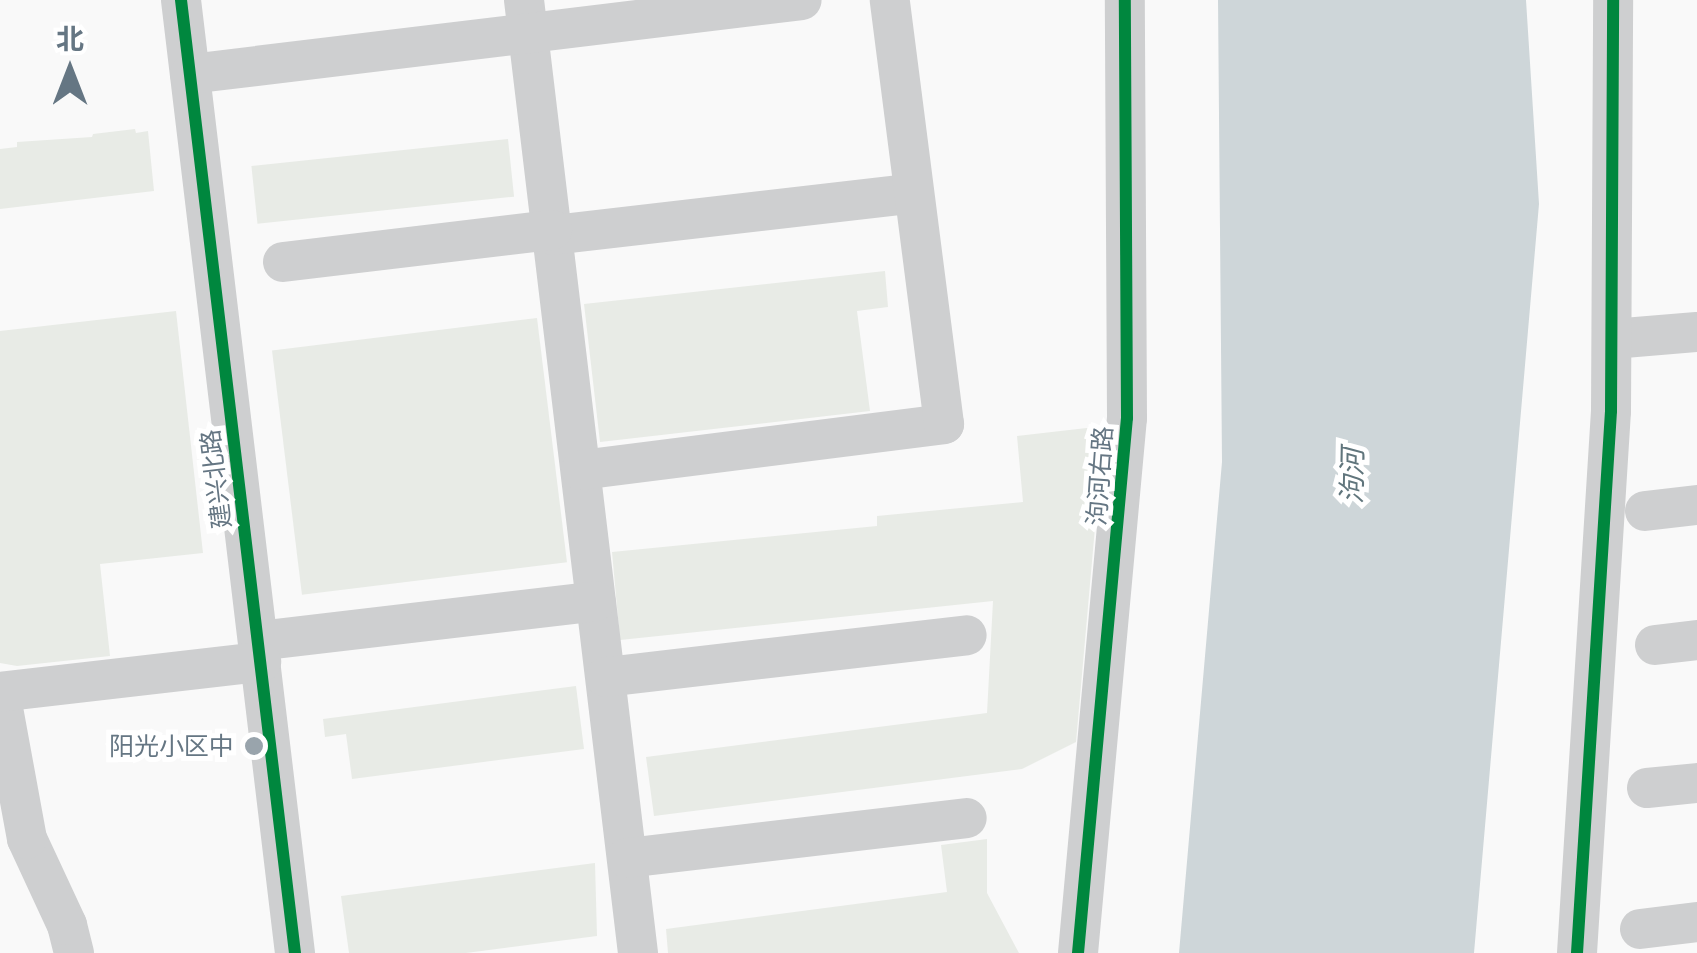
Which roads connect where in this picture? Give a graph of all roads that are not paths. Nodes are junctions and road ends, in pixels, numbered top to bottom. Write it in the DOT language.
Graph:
graph roads {
  1 [pos="181,0"];
  2 [pos="802,0"];
  3 [pos="890,0"];
  4 [pos="1124,0"];
  5 [pos="1613,0"];
  6 [pos="526,17"];
  7 [pos="190,74"];
  8 [pos="914,193"];
  9 [pos="553,233"];
  10 [pos="283,262"];
  11 [pos="1697,332"];
  12 [pos="1612,338"];
  13 [pos="581,470"];
  14 [pos="1697,505"];
  15 [pos="1645,511"];
  16 [pos="596,602"];
  17 [pos="967,634"];
  18 [pos="1697,640"];
  19 [pos="1655,645"];
  20 [pos="260,652"];
  21 [pos="606,677"];
  22 [pos="1697,783"];
  23 [pos="1647,788"];
  24 [pos="967,818"];
  25 [pos="627,858"];
  26 [pos="1697,922"];
  27 [pos="1640,929"];
  28 [pos="74,953"];
  29 [pos="296,953"];
  30 [pos="638,953"];
  31 [pos="1078,953"];
  32 [pos="1578,953"];
  1 -- 7 [label="street, 建兴北路"];
  2 -- 6 [label="street"];
  3 -- 8 [label="street"];
  4 -- 31 [label="street, 泃河右路"];
  5 -- 12 [label="street"];
  6 -- 7 [label="street"];
  6 -- 9 [label="street"];
  7 -- 20 [label="street, 建兴北路"];
  8 -- 9 [label="street"];
  8 -- 13 [label="street"];
  9 -- 10 [label="street"];
  9 -- 13 [label="street"];
  11 -- 12 [label="street"];
  12 -- 32 [label="street"];
  13 -- 16 [label="street"];
  14 -- 15 [label="street"];
  16 -- 20 [label="street"];
  16 -- 21 [label="street"];
  17 -- 21 [label="street"];
  18 -- 19 [label="street"];
  20 -- 28 [label="street"];
  20 -- 29 [label="street, 建兴北路"];
  21 -- 25 [label="street"];
  22 -- 23 [label="street"];
  24 -- 25 [label="street"];
  25 -- 30 [label="street"];
  26 -- 27 [label="street"];
}
